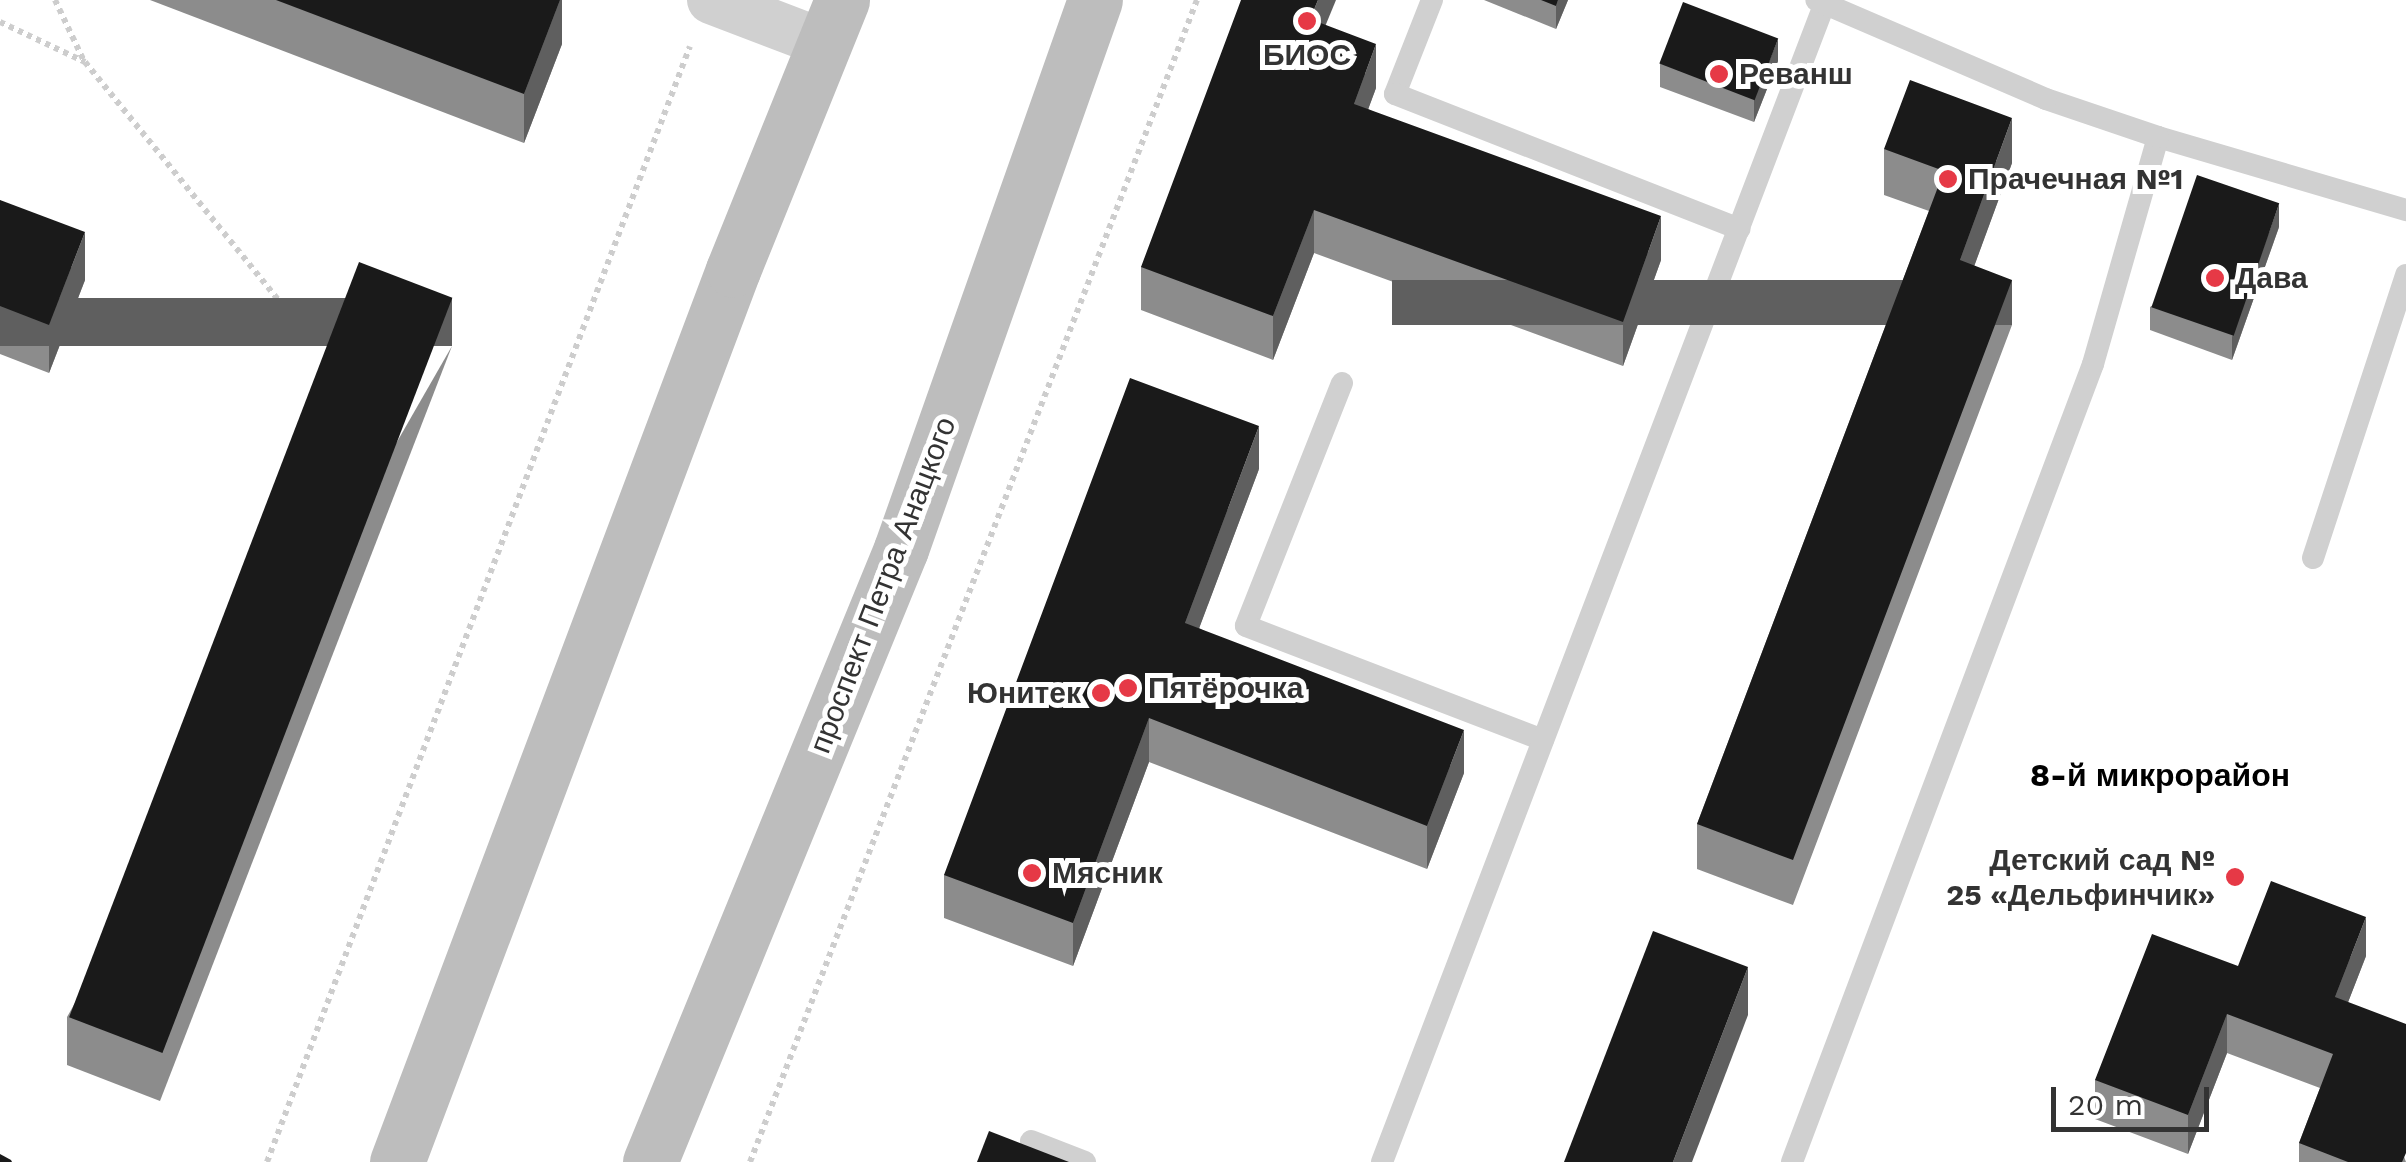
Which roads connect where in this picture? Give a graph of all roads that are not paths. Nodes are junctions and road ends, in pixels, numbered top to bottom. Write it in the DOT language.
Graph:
graph roads {
  1 [pos="1095,0"];
  2 [pos="1432,0"];
  3 [pos="1820,2"];
  4 [pos="703,18"];
  5 [pos="834,22"];
  6 [pos="2158,137"];
  7 [pos="2406,210"];
  8 [pos="1739,229"];
  9 [pos="2406,275"];
  10 [pos="1342,382"];
  11 [pos="2313,558"];
  12 [pos="1543,740"];
  13 [pos="1031,1141"];
  14 [pos="397,1162"];
  15 [pos="650,1162"];
  16 [pos="1085,1162"];
  17 [pos="1382,1162"];
  18 [pos="1792,1162"];
  1 -- 15 [label="main road, проспект Петра Анацкого"];
  2 -- 8 [label="lane"];
  3 -- 6 [label="lane"];
  3 -- 8 [label="lane"];
  4 -- 5 [label="street"];
  5 -- 14 [label="main road"];
  6 -- 7 [label="lane"];
  6 -- 18 [label="lane"];
  8 -- 12 [label="lane"];
  9 -- 11 [label="lane"];
  10 -- 12 [label="lane"];
  12 -- 17 [label="lane"];
  13 -- 16 [label="lane"];
}
